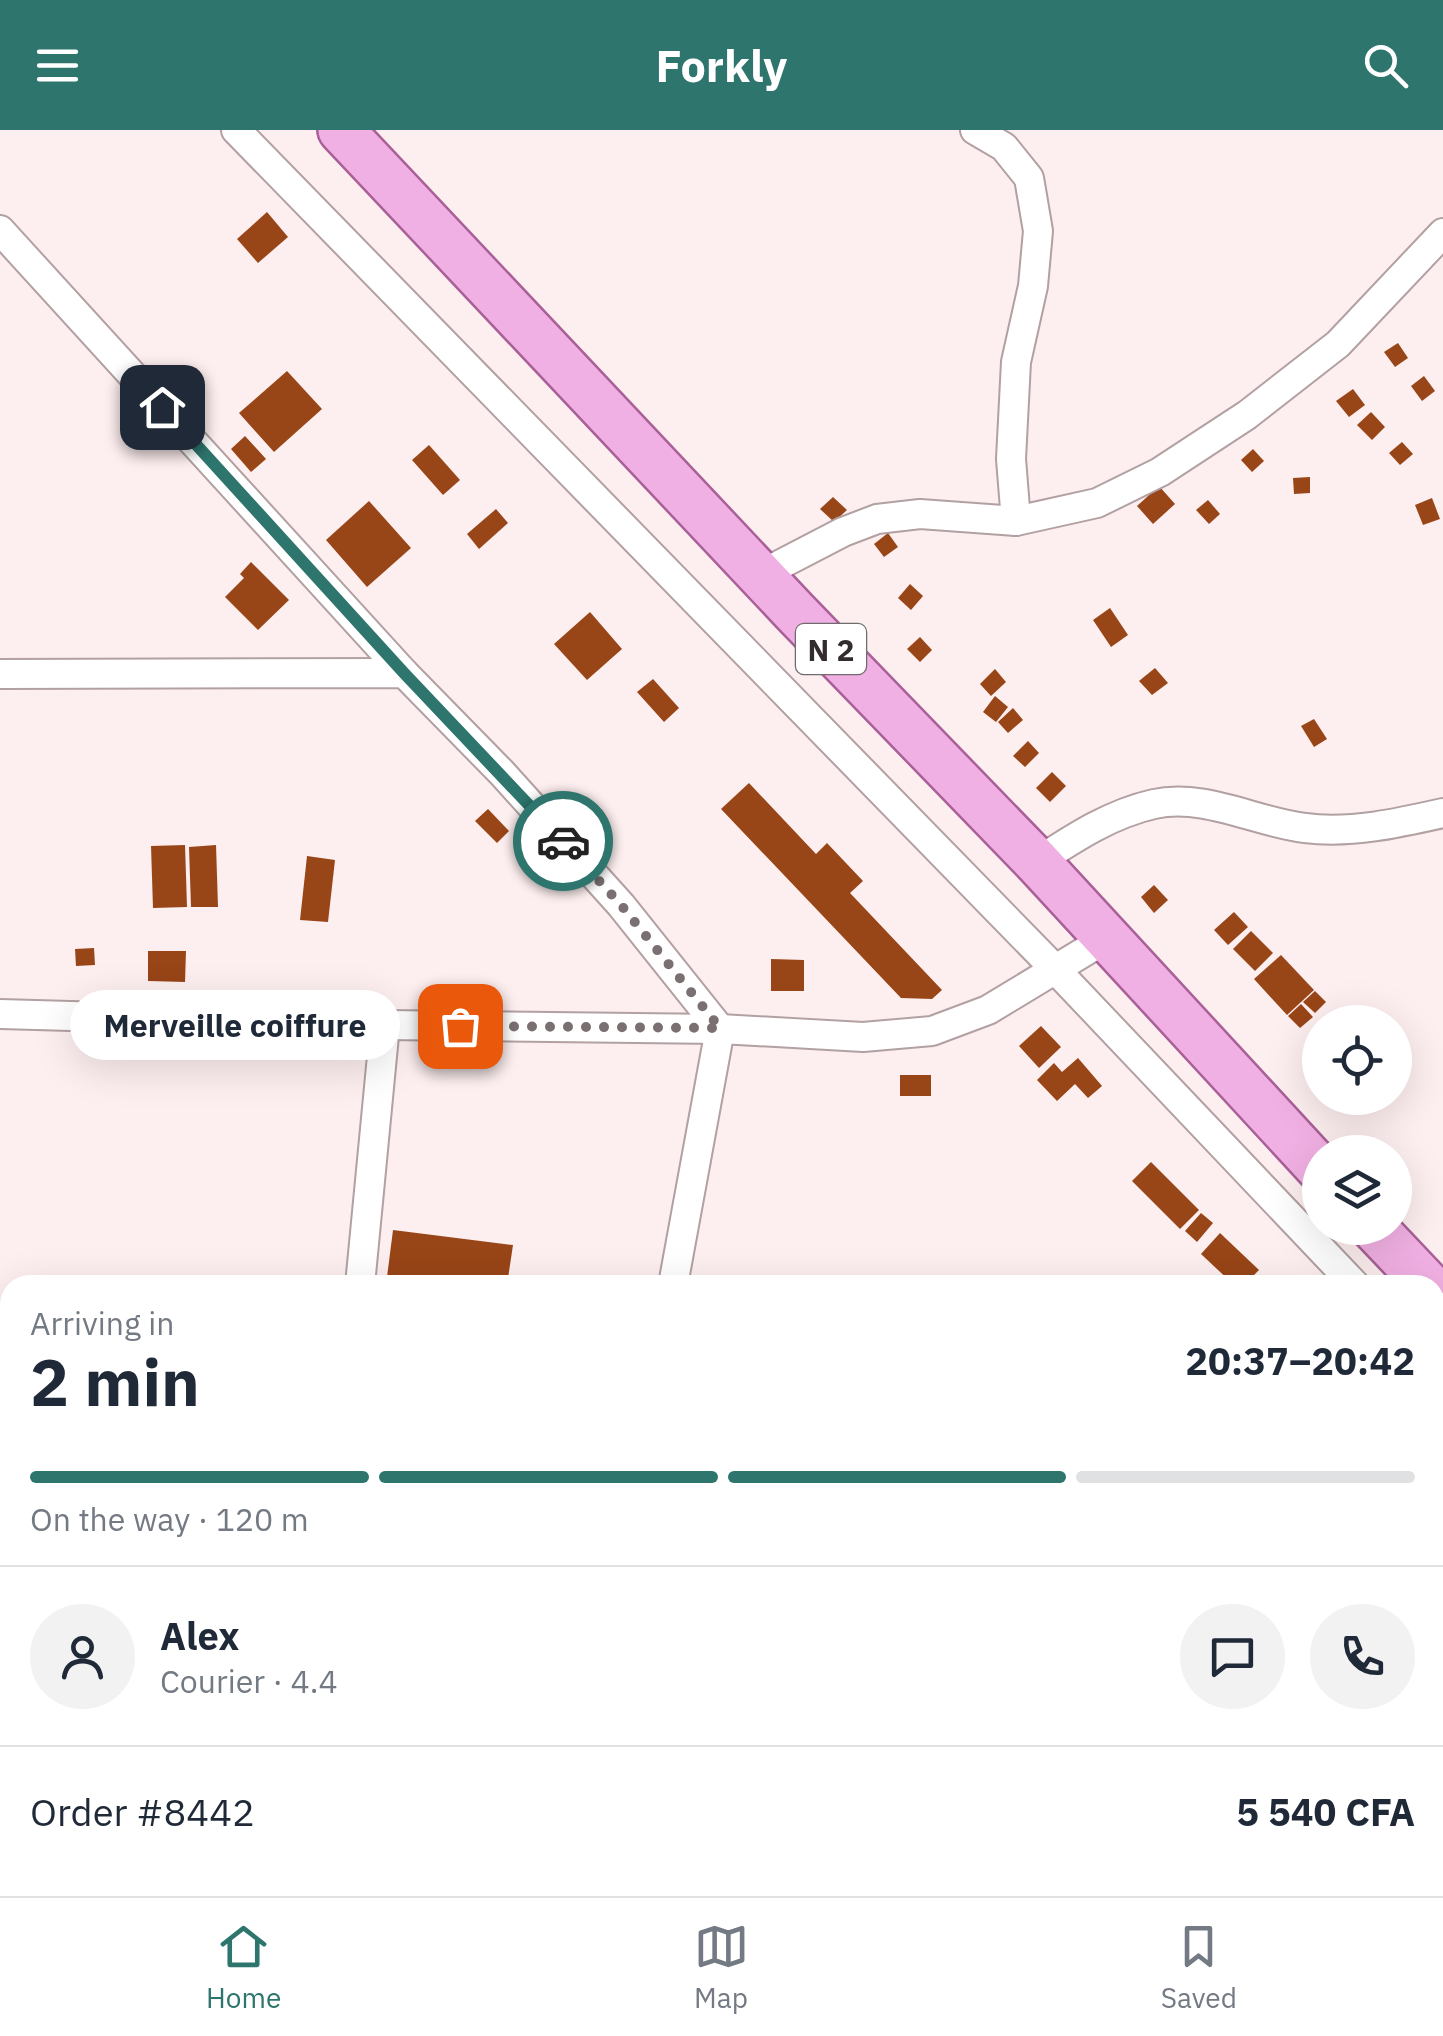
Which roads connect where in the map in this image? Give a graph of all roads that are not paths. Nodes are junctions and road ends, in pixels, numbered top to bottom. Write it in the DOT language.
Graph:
graph roads {
  1 [pos="236,130"];
  2 [pos="341,130"];
  3 [pos="975,130"];
  4 [pos="0,230"];
  5 [pos="1443,233"];
  6 [pos="1016,521"];
  7 [pos="760,574"];
  8 [pos="404,673"];
  9 [pos="0,674"];
  10 [pos="1443,812"];
  11 [pos="1037,862"];
  12 [pos="1108,938"];
  13 [pos="1055,969"];
  14 [pos="0,1014"];
  15 [pos="385,1025"];
  16 [pos="720,1028"];
  17 [pos="1302,1149"];
  18 [pos="1390,1245"];
  19 [pos="361,1275"];
  20 [pos="675,1275"];
  21 [pos="1345,1275"];
  22 [pos="1419,1275"];
  1 -- 13 [label="street"];
  2 -- 7 [label="main road, N 2"];
  3 -- 6 [label="street"];
  4 -- 8 [label="street"];
  5 -- 6 [label="street"];
  6 -- 7 [label="street"];
  7 -- 11 [label="main road, N 2"];
  8 -- 9 [label="street"];
  8 -- 16 [label="street"];
  10 -- 11 [label="street"];
  11 -- 12 [label="main road, N 2"];
  12 -- 13 [label="street"];
  12 -- 17 [label="main road, N 2"];
  13 -- 16 [label="street"];
  13 -- 21 [label="street"];
  14 -- 15 [label="street"];
  15 -- 16 [label="street"];
  15 -- 19 [label="street"];
  16 -- 20 [label="street"];
  18 -- 22 [label="main road"];
}
